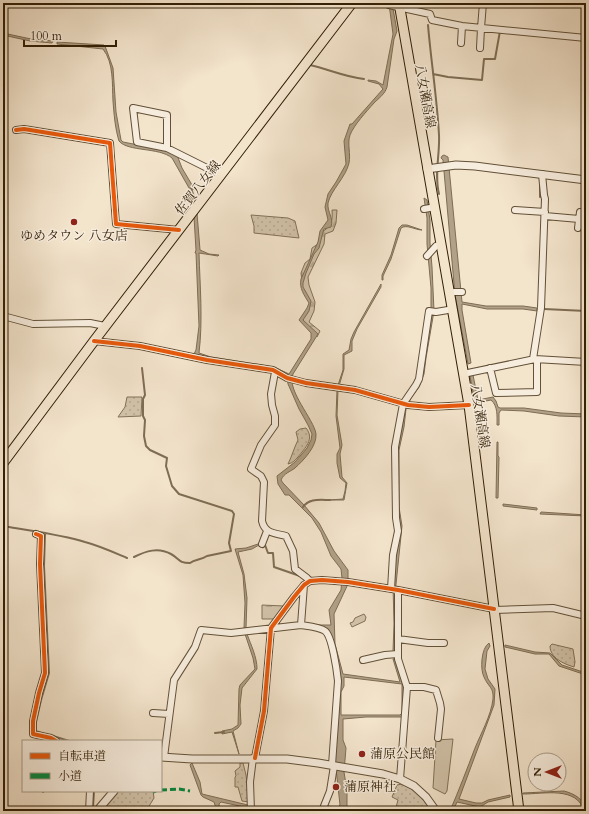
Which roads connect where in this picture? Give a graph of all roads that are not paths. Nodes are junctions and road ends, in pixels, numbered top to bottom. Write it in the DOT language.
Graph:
graph roads {
  1 [pos="352,3"];
  2 [pos="483,3"];
  3 [pos="395,5"];
  4 [pos="462,26"];
  5 [pos="481,28"];
  6 [pos="586,38"];
  7 [pos="461,42"];
  8 [pos="480,48"];
  9 [pos="16,130"];
  10 [pos="167,148"];
  11 [pos="430,168"];
  12 [pos="542,174"];
  13 [pos="221,175"];
  14 [pos="586,180"];
  15 [pos="515,210"];
  16 [pos="545,214"];
  17 [pos="578,228"];
  18 [pos="179,230"];
  19 [pos="436,246"];
  20 [pos="429,254"];
  21 [pos="454,292"];
  22 [pos="462,292"];
  23 [pos="448,310"];
  24 [pos="3,316"];
  25 [pos="105,326"];
  26 [pos="94,341"];
  27 [pos="534,359"];
  28 [pos="586,362"];
  29 [pos="490,368"];
  30 [pos="275,372"];
  31 [pos="463,374"];
  32 [pos="405,405"];
  33 [pos="469,405"];
  34 [pos="3,463"];
  35 [pos="267,531"];
  36 [pos="36,534"];
  37 [pos="262,544"];
  38 [pos="310,582"];
  39 [pos="304,586"];
  40 [pos="394,589"];
  41 [pos="494,609"];
  42 [pos="586,616"];
  43 [pos="301,625"];
  44 [pos="271,628"];
  45 [pos="398,639"];
  46 [pos="444,643"];
  47 [pos="398,654"];
  48 [pos="363,660"];
  49 [pos="407,687"];
  50 [pos="153,713"];
  51 [pos="169,714"];
  52 [pos="438,738"];
  53 [pos="54,740"];
  54 [pos="162,757"];
  55 [pos="254,758"];
  56 [pos="334,766"];
  57 [pos="400,778"];
  58 [pos="90,792"];
  59 [pos="113,792"];
  60 [pos="89,811"];
  61 [pos="97,811"];
  62 [pos="251,811"];
  63 [pos="322,811"];
  64 [pos="436,811"];
  65 [pos="519,811"];
  1 -- 13 [label="main road, 佐賀八女線"];
  2 -- 5 [label="street"];
  3 -- 4 [label="street"];
  3 -- 11 [label="main road, 八女瀬高線"];
  4 -- 5 [label="street"];
  4 -- 7 [label="street"];
  5 -- 6 [label="street"];
  5 -- 8 [label="street"];
  9 -- 18 [label="street"];
  10 -- 10 [label="street"];
  10 -- 13 [label="street"];
  11 -- 12 [label="street"];
  11 -- 31 [label="main road, 八女瀬高線"];
  12 -- 14 [label="street"];
  12 -- 16 [label="street"];
  13 -- 18 [label="main road, 佐賀八女線"];
  15 -- 16 [label="street"];
  16 -- 17 [label="street"];
  16 -- 27 [label="street"];
  18 -- 25 [label="main road, 佐賀八女線"];
  19 -- 20 [label="street"];
  21 -- 22 [label="street"];
  23 -- 32 [label="street"];
  24 -- 25 [label="street"];
  25 -- 26 [label="main road, 佐賀八女線"];
  26 -- 30 [label="street"];
  26 -- 34 [label="main road, 佐賀八女線"];
  27 -- 28 [label="street"];
  27 -- 29 [label="street"];
  27 -- 29 [label="street"];
  29 -- 31 [label="street"];
  30 -- 32 [label="street"];
  30 -- 35 [label="street"];
  31 -- 33 [label="main road, 八女瀬高線"];
  32 -- 33 [label="street"];
  32 -- 40 [label="street"];
  33 -- 41 [label="main road, 八女瀬高線"];
  35 -- 37 [label="street"];
  35 -- 38 [label="street"];
  36 -- 53 [label="street"];
  38 -- 39 [label="street"];
  38 -- 40 [label="street"];
  39 -- 43 [label="street"];
  39 -- 44 [label="street"];
  40 -- 41 [label="street"];
  40 -- 45 [label="street"];
  41 -- 42 [label="street"];
  41 -- 65 [label="main road, 八女瀬高線"];
  43 -- 44 [label="street"];
  43 -- 56 [label="street"];
  44 -- 51 [label="street"];
  44 -- 55 [label="street"];
  45 -- 46 [label="street"];
  45 -- 47 [label="street"];
  47 -- 48 [label="street"];
  47 -- 49 [label="street"];
  49 -- 52 [label="street"];
  49 -- 57 [label="street"];
  50 -- 51 [label="street"];
  51 -- 54 [label="street"];
  54 -- 55 [label="street"];
  55 -- 56 [label="street"];
  55 -- 62 [label="street"];
  56 -- 57 [label="street"];
  56 -- 63 [label="street"];
  57 -- 64 [label="street"];
  58 -- 60 [label="street"];
  59 -- 61 [label="street"];
}
